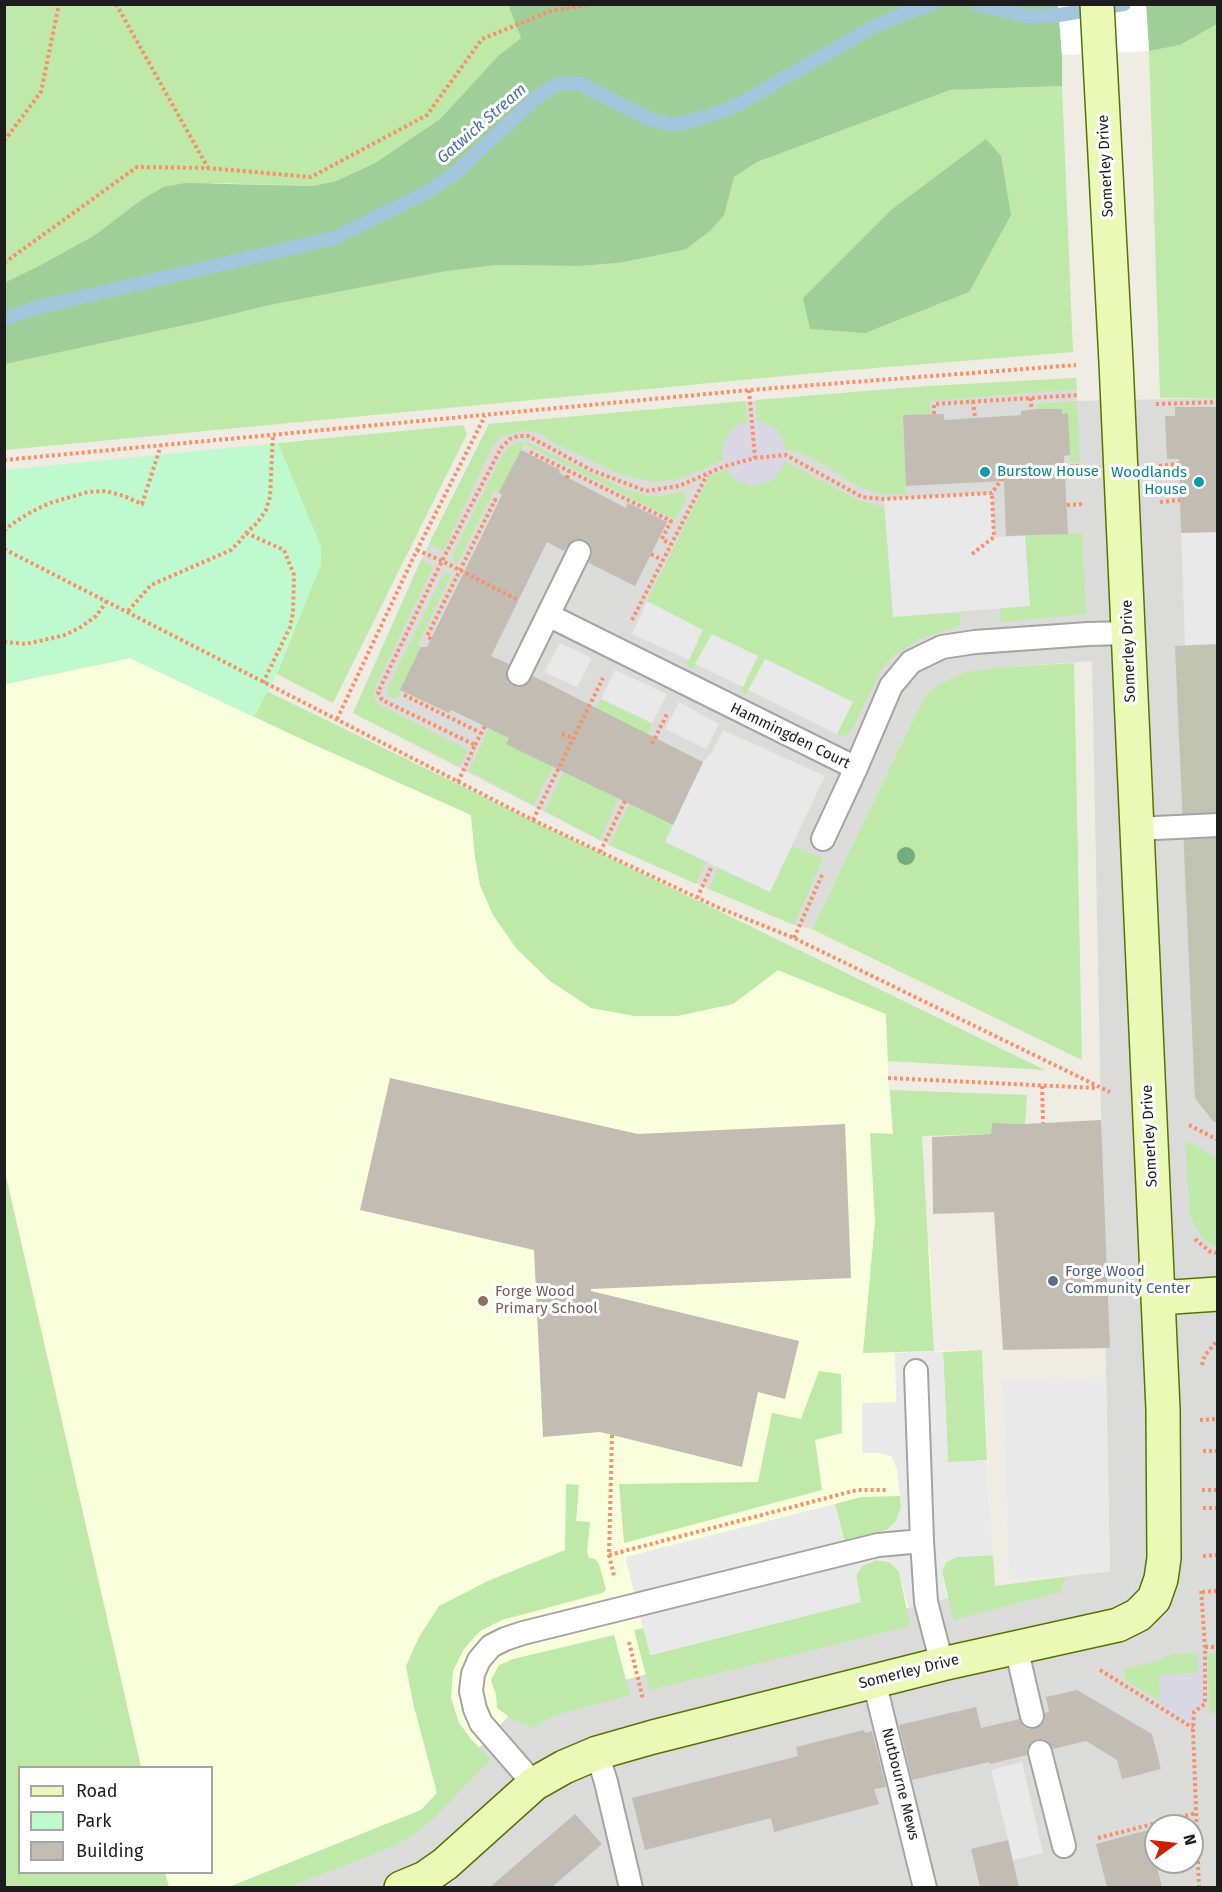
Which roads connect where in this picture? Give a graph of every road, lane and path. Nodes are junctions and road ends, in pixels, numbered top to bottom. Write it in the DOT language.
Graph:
graph roads {
  1 [pos="59,4"];
  2 [pos="116,4"];
  3 [pos="592,4"];
  4 [pos="1097,4"];
  5 [pos="4,141"];
  6 [pos="208,168"];
  7 [pos="4,263"];
  8 [pos="1116,387"];
  9 [pos="749,390"];
  10 [pos="1030,398"];
  11 [pos="973,401"];
  12 [pos="1218,402"];
  13 [pos="1032,410"];
  14 [pos="934,414"];
  15 [pos="485,416"];
  16 [pos="975,417"];
  17 [pos="273,434"];
  18 [pos="161,446"];
  19 [pos="530,452"];
  20 [pos="755,458"];
  21 [pos="4,460"];
  22 [pos="569,471"];
  23 [pos="708,474"];
  24 [pos="1003,477"];
  25 [pos="567,478"];
  26 [pos="992,493"];
  27 [pos="499,502"];
  28 [pos="4,531"];
  29 [pos="246,533"];
  30 [pos="670,544"];
  31 [pos="4,549"];
  32 [pos="417,550"];
  33 [pos="579,552"];
  34 [pos="651,554"];
  35 [pos="972,554"];
  36 [pos="662,560"];
  37 [pos="442,561"];
  38 [pos="460,570"];
  39 [pos="107,601"];
  40 [pos="128,611"];
  41 [pos="548,615"];
  42 [pos="1128,633"];
  43 [pos="431,639"];
  44 [pos="4,642"];
  45 [pos="617,649"];
  46 [pos="519,674"];
  47 [pos="263,683"];
  48 [pos="404,695"];
  49 [pos="337,719"];
  50 [pos="484,726"];
  51 [pos="481,734"];
  52 [pos="562,734"];
  53 [pos="573,738"];
  54 [pos="475,745"];
  55 [pos="856,768"];
  56 [pos="458,782"];
  57 [pos="624,801"];
  58 [pos="533,820"];
  59 [pos="1218,825"];
  60 [pos="1135,829"];
  61 [pos="823,839"];
  62 [pos="600,852"];
  63 [pos="712,866"];
  64 [pos="697,898"];
  65 [pos="794,938"];
  66 [pos="888,1078"];
  67 [pos="1042,1086"];
  68 [pos="1100,1088"];
  69 [pos="1148,1106"];
  70 [pos="1043,1123"];
  71 [pos="1186,1124"];
  72 [pos="1218,1140"];
  73 [pos="1218,1294"];
  74 [pos="1158,1298"];
  75 [pos="916,1371"];
  76 [pos="1218,1419"];
  77 [pos="1198,1420"];
  78 [pos="1198,1451"];
  79 [pos="1218,1451"];
  80 [pos="920,1490"];
  81 [pos="1198,1490"];
  82 [pos="1218,1490"];
  83 [pos="1199,1508"];
  84 [pos="1218,1508"];
  85 [pos="922,1541"];
  86 [pos="609,1555"];
  87 [pos="1201,1556"];
  88 [pos="1218,1556"];
  89 [pos="1218,1591"];
  90 [pos="1202,1592"];
  91 [pos="1016,1647"];
  92 [pos="1218,1647"];
  93 [pos="942,1664"];
  94 [pos="1099,1670"];
  95 [pos="874,1681"];
  96 [pos="1032,1716"];
  97 [pos="1193,1729"];
  98 [pos="1040,1752"];
  99 [pos="597,1753"];
  100 [pos="534,1784"];
  101 [pos="1196,1813"];
  102 [pos="1064,1846"];
  103 [pos="418,1884"];
  104 [pos="631,1887"];
  105 [pos="925,1887"];
  106 [pos="1199,1887"];
  1 -- 5 [label="path"];
  2 -- 6 [label="path"];
  3 -- 6 [label="path"];
  4 -- 8 [label="street, Somerley Drive"];
  6 -- 7 [label="path"];
  8 -- 9 [label="path"];
  8 -- 10 [label="path"];
  8 -- 12 [label="path"];
  8 -- 42 [label="street, Somerley Drive"];
  9 -- 15 [label="path"];
  9 -- 20 [label="path"];
  10 -- 11 [label="path"];
  10 -- 13 [label="path"];
  11 -- 14 [label="path"];
  11 -- 16 [label="path"];
  15 -- 17 [label="path"];
  15 -- 32 [label="path"];
  17 -- 18 [label="path"];
  17 -- 29 [label="path"];
  18 -- 21 [label="path"];
  18 -- 28 [label="path"];
  19 -- 22 [label="path"];
  20 -- 23 [label="path"];
  20 -- 26 [label="path"];
  22 -- 25 [label="path"];
  22 -- 30 [label="path"];
  23 -- 30 [label="path"];
  23 -- 37 [label="path"];
  24 -- 26 [label="path"];
  26 -- 35 [label="path"];
  27 -- 38 [label="path"];
  29 -- 40 [label="path"];
  29 -- 47 [label="path"];
  30 -- 36 [label="path"];
  31 -- 39 [label="path"];
  32 -- 37 [label="path"];
  32 -- 49 [label="path"];
  33 -- 41 [label="lane"];
  34 -- 36 [label="path"];
  36 -- 45 [label="path"];
  37 -- 38 [label="path"];
  37 -- 54 [label="path"];
  38 -- 41 [label="path"];
  38 -- 43 [label="path"];
  39 -- 40 [label="path"];
  39 -- 44 [label="path"];
  40 -- 47 [label="path"];
  41 -- 45 [label="lane, Hammingden Court"];
  41 -- 46 [label="lane"];
  42 -- 55 [label="lane, Hammingden Court"];
  42 -- 60 [label="street, Somerley Drive"];
  45 -- 53 [label="path"];
  45 -- 55 [label="lane, Hammingden Court"];
  47 -- 49 [label="path"];
  48 -- 51 [label="path"];
  49 -- 56 [label="path"];
  50 -- 51 [label="path"];
  51 -- 54 [label="path"];
  52 -- 53 [label="path"];
  53 -- 58 [label="path"];
  54 -- 56 [label="path"];
  55 -- 61 [label="lane"];
  56 -- 58 [label="path"];
  57 -- 62 [label="path"];
  58 -- 62 [label="path"];
  59 -- 60 [label="lane"];
  60 -- 69 [label="street, Somerley Drive"];
  61 -- 65 [label="path"];
  62 -- 64 [label="path"];
  63 -- 64 [label="path"];
  64 -- 65 [label="path"];
  65 -- 68 [label="path"];
  66 -- 67 [label="path"];
  67 -- 68 [label="path"];
  67 -- 70 [label="path"];
  68 -- 69 [label="path"];
  69 -- 74 [label="street, Somerley Drive"];
  71 -- 72 [label="path"];
  73 -- 74 [label="street"];
  74 -- 91 [label="street, Somerley Drive"];
  75 -- 80 [label="lane"];
  76 -- 77 [label="path"];
  78 -- 79 [label="path"];
  80 -- 85 [label="lane"];
  80 -- 86 [label="path"];
  81 -- 82 [label="path"];
  83 -- 84 [label="path"];
  85 -- 93 [label="lane"];
  85 -- 100 [label="lane"];
  87 -- 88 [label="path"];
  89 -- 90 [label="path"];
  91 -- 93 [label="street, Somerley Drive"];
  91 -- 96 [label="lane"];
  92 -- 97 [label="path"];
  93 -- 95 [label="street, Somerley Drive"];
  94 -- 97 [label="path"];
  95 -- 99 [label="street, Somerley Drive"];
  95 -- 105 [label="lane, Nutbourne Mews"];
  97 -- 101 [label="path"];
  98 -- 102 [label="lane"];
  99 -- 100 [label="street, Somerley Drive"];
  99 -- 104 [label="lane"];
  100 -- 103 [label="street, Somerley Drive"];
  101 -- 102 [label="path"];
  101 -- 106 [label="path"];
}
